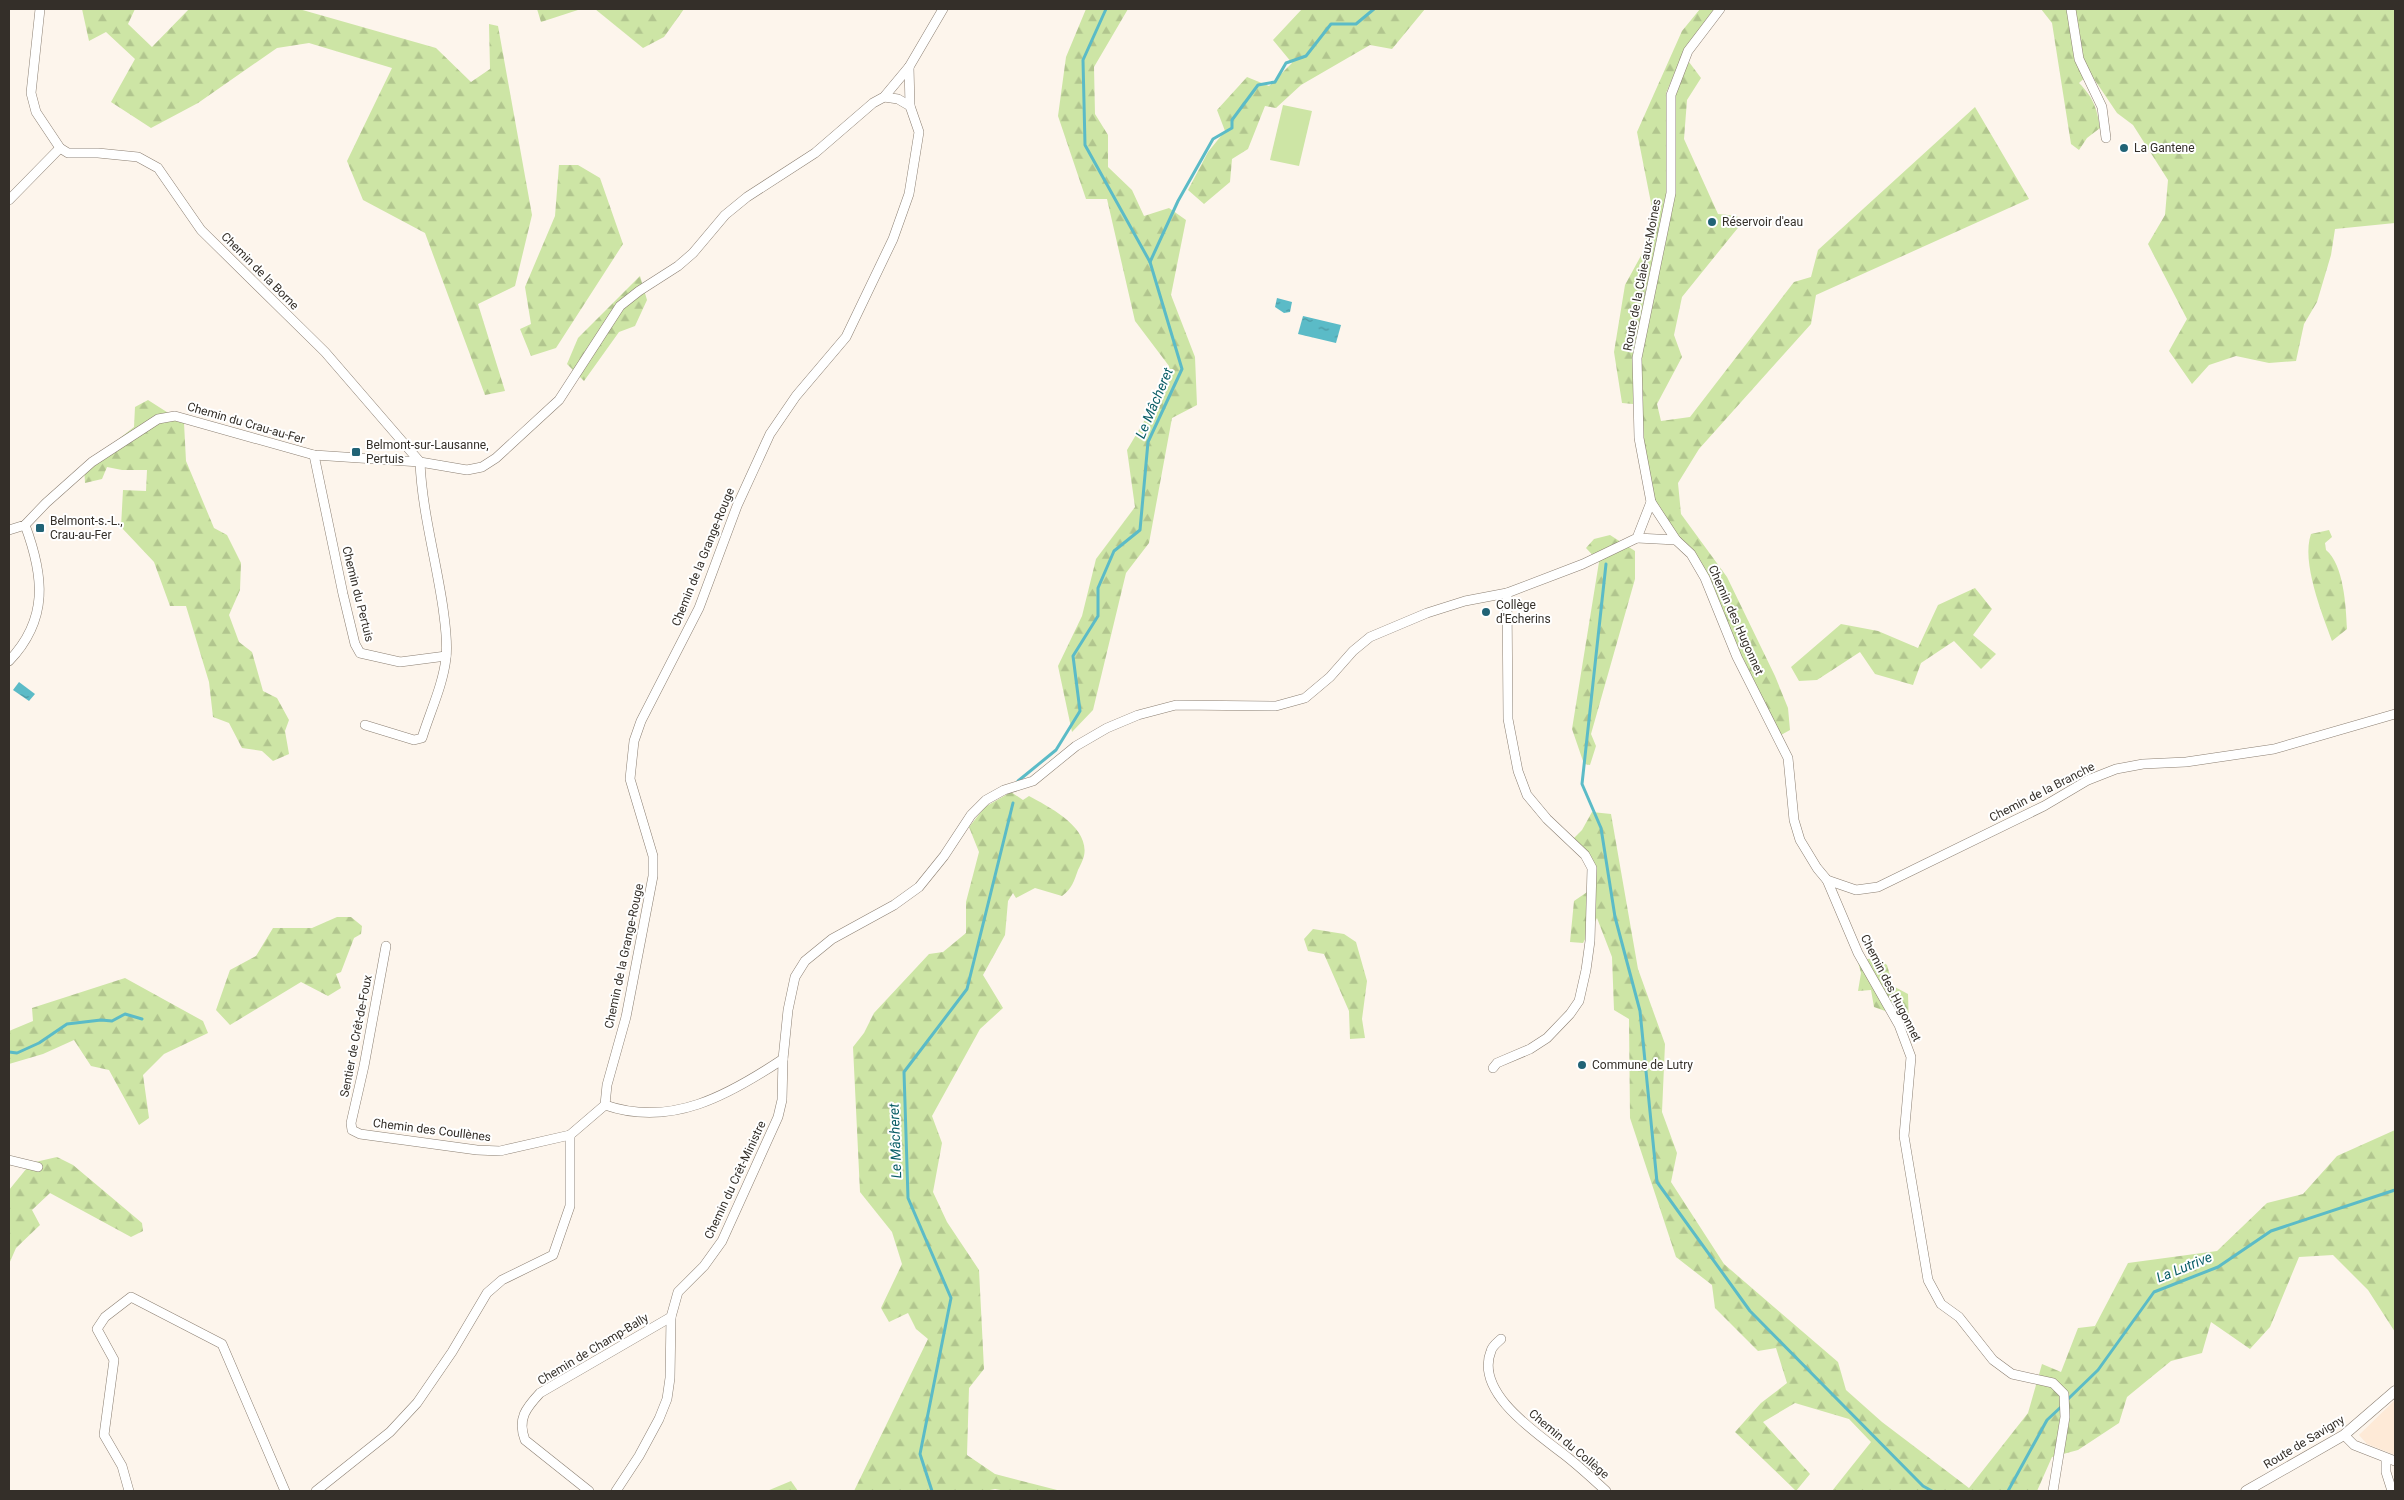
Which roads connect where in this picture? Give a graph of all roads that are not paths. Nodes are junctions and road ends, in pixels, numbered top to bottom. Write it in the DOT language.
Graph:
graph roads {
  1 [pos="40,9"];
  2 [pos="943,9"];
  3 [pos="1720,9"];
  4 [pos="2071,9"];
  5 [pos="909,67"];
  6 [pos="884,97"];
  7 [pos="910,106"];
  8 [pos="2106,138"];
  9 [pos="60,148"];
  10 [pos="9,200"];
  11 [pos="314,455"];
  12 [pos="420,462"];
  13 [pos="1651,502"];
  14 [pos="25,525"];
  15 [pos="9,530"];
  16 [pos="1637,538"];
  17 [pos="1676,540"];
  18 [pos="1507,593"];
  19 [pos="446,656"];
  20 [pos="9,661"];
  21 [pos="2395,714"];
  22 [pos="365,725"];
  23 [pos="1827,880"];
  24 [pos="386,946"];
  25 [pos="782,1060"];
  26 [pos="1493,1068"];
  27 [pos="605,1105"];
  28 [pos="352,1130"];
  29 [pos="570,1135"];
  30 [pos="9,1160"];
  31 [pos="38,1167"];
  32 [pos="671,1317"];
  33 [pos="1501,1339"];
  34 [pos="2395,1391"];
  35 [pos="2344,1435"];
  36 [pos="2391,1460"];
  37 [pos="129,1491"];
  38 [pos="285,1491"];
  39 [pos="316,1491"];
  40 [pos="589,1491"];
  41 [pos="616,1491"];
  42 [pos="1606,1491"];
  43 [pos="2052,1491"];
  44 [pos="2246,1491"];
  45 [pos="2392,1491"];
  1 -- 9 [label="street"];
  2 -- 5 [label="street"];
  3 -- 13 [label="street, Route de la Claie-aux-Moines"];
  4 -- 8 [label="street"];
  5 -- 6 [label="street"];
  5 -- 7 [label="street, Chemin de la Grange-Rouge"];
  6 -- 7 [label="street"];
  6 -- 12 [label="street, Chemin du Crau-au-Fer"];
  7 -- 27 [label="street, Chemin de la Grange-Rouge"];
  9 -- 10 [label="street"];
  9 -- 12 [label="street, Chemin de la Borne"];
  11 -- 12 [label="street, Chemin du Crau-au-Fer"];
  11 -- 14 [label="street, Chemin du Crau-au-Fer"];
  11 -- 19 [label="street, Chemin du Pertuis"];
  12 -- 19 [label="street"];
  13 -- 16 [label="street"];
  13 -- 17 [label="street, Chemin des Hugonnet"];
  14 -- 15 [label="street"];
  14 -- 20 [label="street"];
  16 -- 17 [label="street"];
  16 -- 18 [label="street"];
  17 -- 23 [label="street, Chemin des Hugonnet"];
  18 -- 25 [label="street"];
  18 -- 26 [label="street"];
  19 -- 22 [label="street"];
  21 -- 23 [label="street, Chemin de la Branche"];
  23 -- 43 [label="street, Chemin des Hugonnet"];
  24 -- 28 [label="street, Sentier de Crêt-de-Foux"];
  25 -- 27 [label="street"];
  25 -- 32 [label="street, Chemin du Crêt-Ministre"];
  27 -- 29 [label="street, Chemin des Coullènes"];
  28 -- 29 [label="street, Chemin des Coullènes"];
  29 -- 39 [label="street"];
  30 -- 31 [label="street"];
  32 -- 40 [label="street, Chemin de Champ-Bally"];
  32 -- 41 [label="street, Chemin du Crêt-Ministre"];
  33 -- 42 [label="street, Chemin du Collège"];
  34 -- 35 [label="street, Route de Savigny"];
  35 -- 36 [label="street"];
  35 -- 44 [label="street, Route de Savigny"];
  36 -- 45 [label="street"];
  37 -- 38 [label="street"];
}
